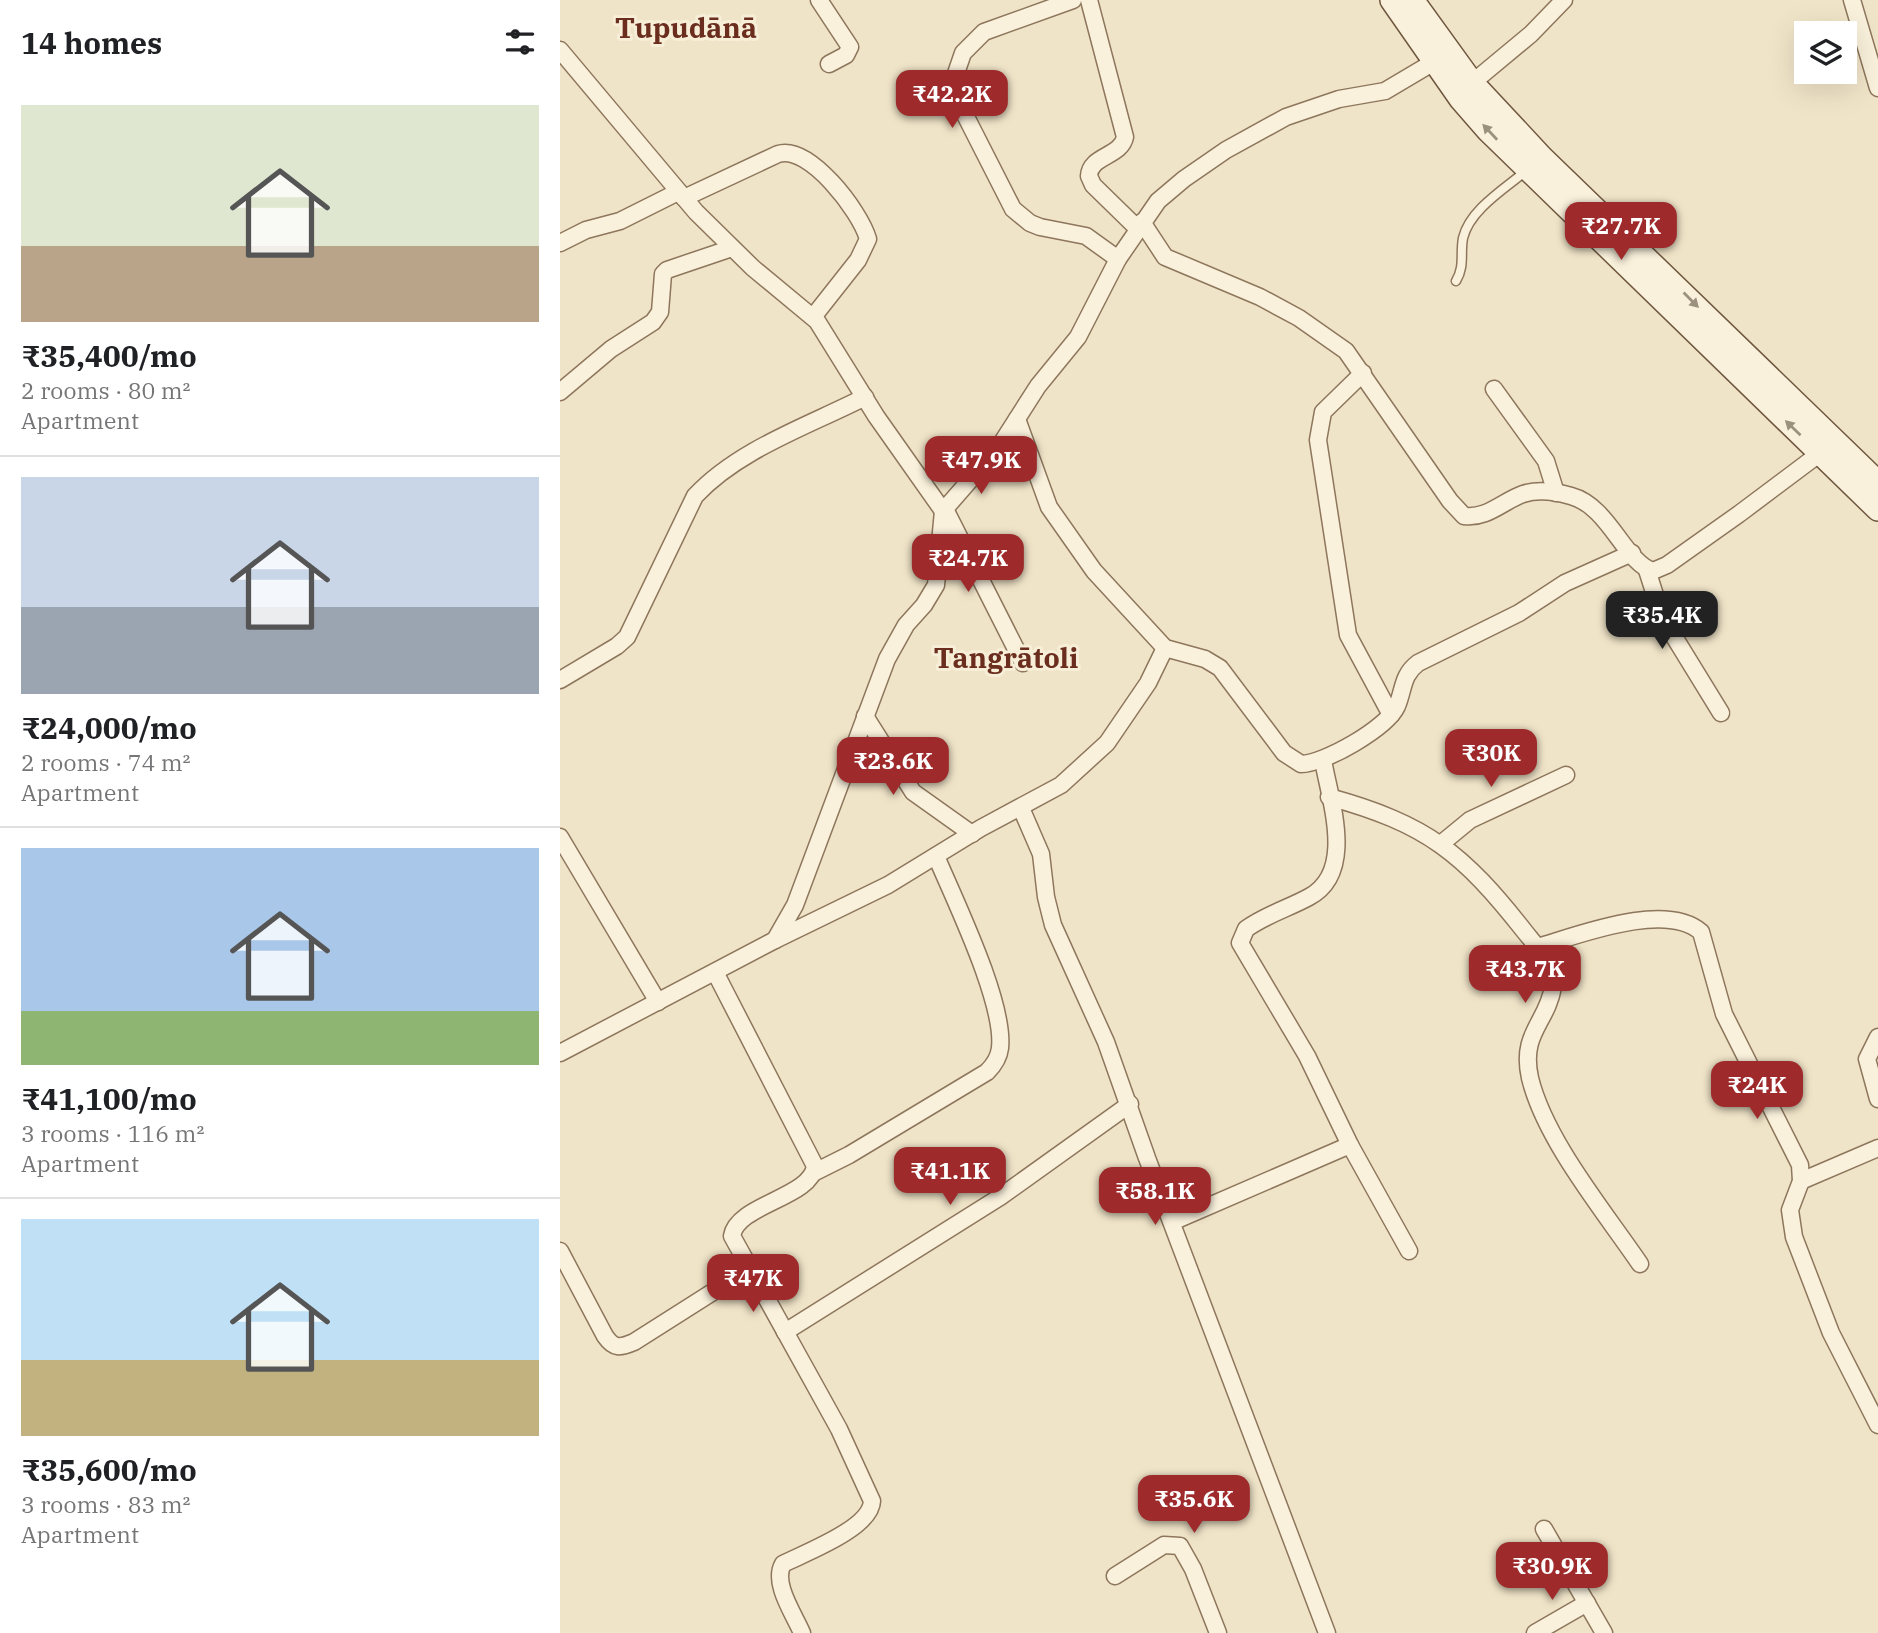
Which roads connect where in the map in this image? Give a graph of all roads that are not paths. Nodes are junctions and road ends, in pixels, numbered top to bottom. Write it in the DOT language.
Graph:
graph roads {
  1 [pos="819,0"];
  2 [pos="1073,0"];
  3 [pos="1089,0"];
  4 [pos="1392,0"];
  5 [pos="1412,0"];
  6 [pos="1564,0"];
  7 [pos="1852,0"];
  8 [pos="560,50"];
  9 [pos="1442,57"];
  10 [pos="829,64"];
  11 [pos="1472,83"];
  12 [pos="1878,88"];
  13 [pos="1527,170"];
  14 [pos="681,195"];
  15 [pos="1140,225"];
  16 [pos="560,243"];
  17 [pos="732,248"];
  18 [pos="1118,259"];
  19 [pos="1456,281"];
  20 [pos="813,317"];
  21 [pos="1363,373"];
  22 [pos="1494,389"];
  23 [pos="560,392"];
  24 [pos="865,397"];
  25 [pos="1017,419"];
  26 [pos="1819,454"];
  27 [pos="1878,483"];
  28 [pos="1556,493"];
  29 [pos="1878,509"];
  30 [pos="944,510"];
  31 [pos="1632,553"];
  32 [pos="1647,570"];
  33 [pos="1165,648"];
  34 [pos="1023,663"];
  35 [pos="560,680"];
  36 [pos="1721,713"];
  37 [pos="1391,715"];
  38 [pos="865,716"];
  39 [pos="1323,760"];
  40 [pos="1566,775"];
  41 [pos="1329,797"];
  42 [pos="1021,808"];
  43 [pos="972,834"];
  44 [pos="560,836"];
  45 [pos="1442,843"];
  46 [pos="936,856"];
  47 [pos="775,940"];
  48 [pos="1538,947"];
  49 [pos="715,972"];
  50 [pos="658,1002"];
  51 [pos="1878,1037"];
  52 [pos="560,1053"];
  53 [pos="1878,1099"];
  54 [pos="1130,1104"];
  55 [pos="1350,1145"];
  56 [pos="1878,1148"];
  57 [pos="815,1172"];
  58 [pos="1801,1181"];
  59 [pos="1172,1222"];
  60 [pos="560,1251"];
  61 [pos="1409,1251"];
  62 [pos="1640,1265"];
  63 [pos="749,1269"];
  64 [pos="785,1332"];
  65 [pos="1878,1425"];
  66 [pos="1544,1530"];
  67 [pos="1115,1576"];
  68 [pos="1587,1603"];
  69 [pos="802,1633"];
  70 [pos="1217,1633"];
  71 [pos="1327,1633"];
  72 [pos="1535,1633"];
  73 [pos="1604,1633"];
  1 -- 10 [label="street"];
  2 -- 18 [label="street"];
  3 -- 15 [label="street"];
  4 -- 9 [label="main road"];
  5 -- 9 [label="main road"];
  6 -- 11 [label="street"];
  7 -- 12 [label="street"];
  8 -- 14 [label="street"];
  9 -- 11 [label="main road"];
  13 -- 9 [label="main road, one-way"];
  9 -- 15 [label="street"];
  11 -- 27 [label="main road, one-way"];
  13 -- 19 [label="lane"];
  26 -- 13 [label="main road, one-way"];
  14 -- 16 [label="street"];
  14 -- 17 [label="street"];
  14 -- 20 [label="street"];
  15 -- 18 [label="street"];
  15 -- 21 [label="street"];
  17 -- 20 [label="street"];
  17 -- 23 [label="street"];
  18 -- 25 [label="street"];
  20 -- 24 [label="street"];
  21 -- 28 [label="street"];
  21 -- 37 [label="street"];
  22 -- 28 [label="street"];
  24 -- 30 [label="street"];
  24 -- 35 [label="street"];
  25 -- 30 [label="street"];
  25 -- 33 [label="street"];
  26 -- 29 [label="main road"];
  26 -- 32 [label="street"];
  28 -- 31 [label="street"];
  30 -- 34 [label="street"];
  30 -- 38 [label="street"];
  31 -- 32 [label="street"];
  31 -- 37 [label="street"];
  32 -- 36 [label="street"];
  33 -- 39 [label="street"];
  33 -- 42 [label="street"];
  37 -- 39 [label="street"];
  38 -- 43 [label="street"];
  38 -- 47 [label="street"];
  39 -- 41 [label="street"];
  40 -- 45 [label="street"];
  41 -- 45 [label="street"];
  41 -- 55 [label="street"];
  42 -- 43 [label="street"];
  42 -- 54 [label="street"];
  43 -- 46 [label="street"];
  44 -- 50 [label="street"];
  45 -- 48 [label="street"];
  46 -- 47 [label="street"];
  46 -- 57 [label="street"];
  47 -- 49 [label="street"];
  48 -- 58 [label="street"];
  48 -- 62 [label="street"];
  49 -- 50 [label="street"];
  49 -- 57 [label="street"];
  50 -- 52 [label="street"];
  51 -- 53 [label="street"];
  54 -- 59 [label="street"];
  54 -- 64 [label="street"];
  55 -- 59 [label="street"];
  55 -- 61 [label="street"];
  56 -- 58 [label="street"];
  57 -- 63 [label="street"];
  58 -- 65 [label="street"];
  59 -- 71 [label="street"];
  60 -- 63 [label="street"];
  63 -- 64 [label="street"];
  64 -- 69 [label="street"];
  66 -- 68 [label="street"];
  67 -- 70 [label="street"];
  68 -- 72 [label="street"];
  68 -- 73 [label="street"];
}
